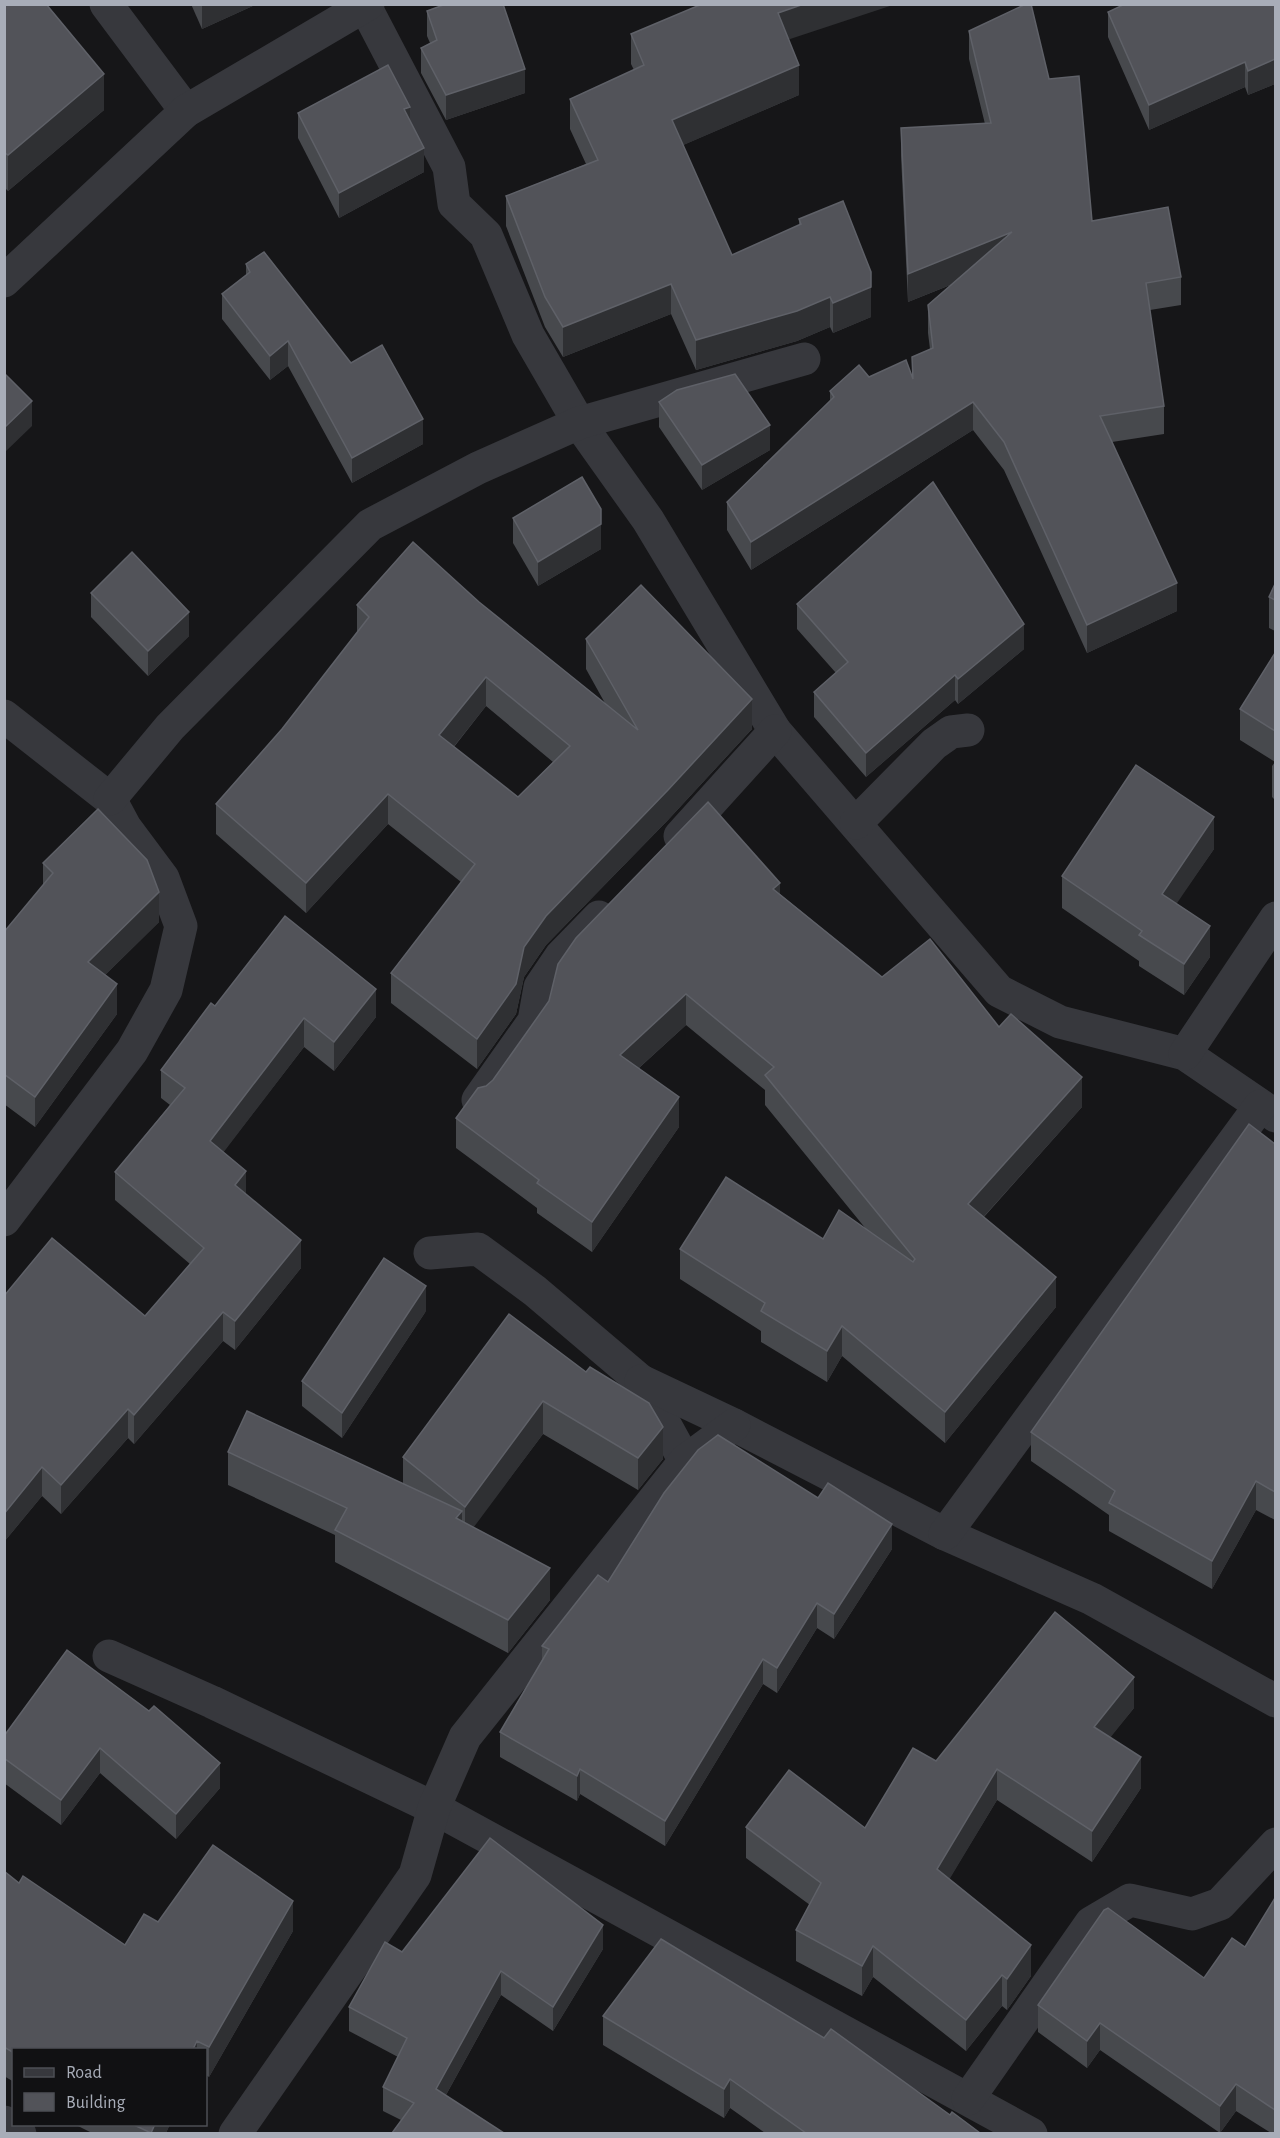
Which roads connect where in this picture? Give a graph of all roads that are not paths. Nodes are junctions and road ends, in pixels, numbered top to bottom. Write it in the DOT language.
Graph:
graph roads {
  1 [pos="106,4"];
  2 [pos="366,5"];
  3 [pos="186,111"];
  4 [pos="4,281"];
  5 [pos="804,358"];
  6 [pos="579,423"];
  7 [pos="4,716"];
  8 [pos="968,730"];
  9 [pos="775,731"];
  10 [pos="110,799"];
  11 [pos="856,823"];
  12 [pos="658,858"];
  13 [pos="617,899"];
  14 [pos="1275,918"];
  15 [pos="1185,1054"];
  16 [pos="478,1100"];
  17 [pos="1268,1111"];
  18 [pos="4,1220"];
  19 [pos="430,1253"];
  20 [pos="641,1381"];
  21 [pos="734,1425"];
  22 [pos="685,1461"];
  23 [pos="945,1534"];
  24 [pos="109,1656"];
  25 [pos="1273,1694"];
  26 [pos="434,1808"];
  27 [pos="1275,1844"];
  28 [pos="968,2099"];
  29 [pos="4,2122"];
  30 [pos="20,2133"];
  31 [pos="235,2133"];
  32 [pos="1031,2133"];
  1 -- 3 [label="street"];
  2 -- 3 [label="street"];
  2 -- 6 [label="street"];
  3 -- 4 [label="street"];
  5 -- 6 [label="street"];
  6 -- 9 [label="street"];
  6 -- 10 [label="street"];
  7 -- 10 [label="street"];
  8 -- 11 [label="street"];
  9 -- 11 [label="street"];
  9 -- 12 [label="street"];
  10 -- 18 [label="street"];
  11 -- 15 [label="street"];
  13 -- 16 [label="street"];
  14 -- 15 [label="street"];
  15 -- 17 [label="street"];
  17 -- 23 [label="street"];
  19 -- 20 [label="street"];
  20 -- 21 [label="street"];
  20 -- 22 [label="street"];
  21 -- 22 [label="street"];
  21 -- 23 [label="street"];
  22 -- 26 [label="street"];
  23 -- 25 [label="street"];
  24 -- 26 [label="street"];
  26 -- 28 [label="street"];
  26 -- 31 [label="street"];
  27 -- 28 [label="street"];
  28 -- 32 [label="street"];
  29 -- 30 [label="street"];
}
